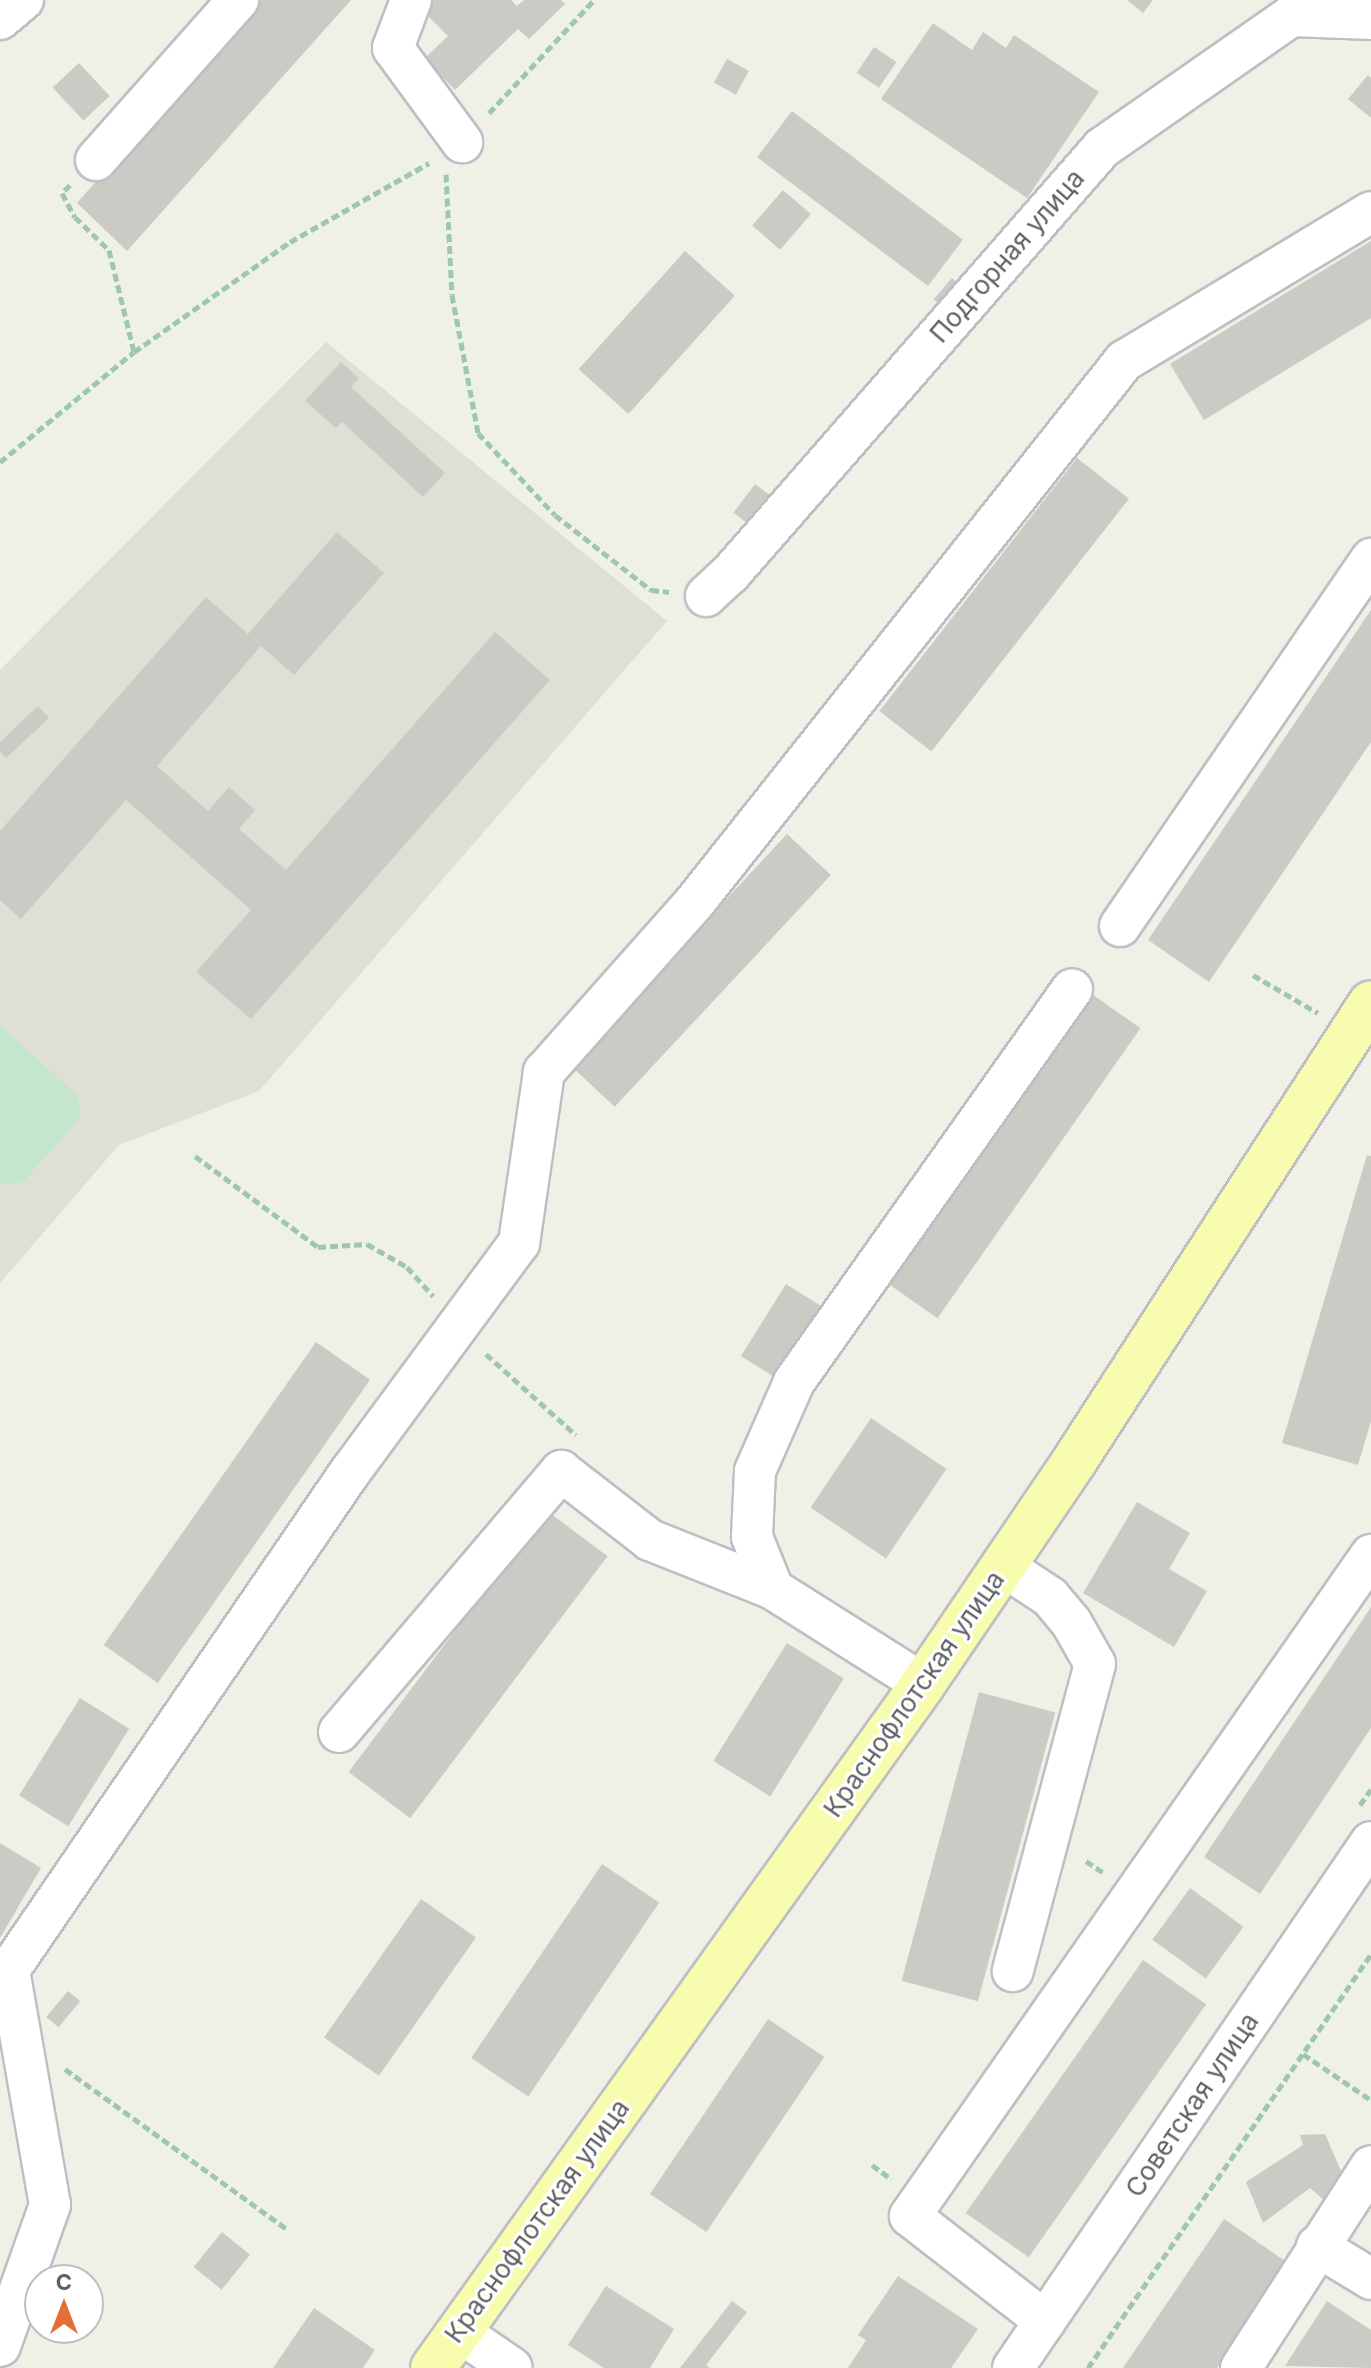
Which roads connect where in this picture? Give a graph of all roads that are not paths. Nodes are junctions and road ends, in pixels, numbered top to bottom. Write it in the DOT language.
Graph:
graph roads {
  1 [pos="23,0"];
  2 [pos="238,0"];
  3 [pos="411,0"];
  4 [pos="1360,15"];
  5 [pos="0,19"];
  6 [pos="454,148"];
  7 [pos="96,160"];
  8 [pos="1371,212"];
  9 [pos="1371,559"];
  10 [pos="706,596"];
  11 [pos="1120,926"];
  12 [pos="1072,990"];
  13 [pos="1358,1015"];
  14 [pos="1371,1555"];
  15 [pos="1003,1566"];
  16 [pos="773,1589"];
  17 [pos="923,1684"];
  18 [pos="339,1732"];
  19 [pos="1371,1842"];
  20 [pos="1013,1971"];
  21 [pos="13,2032"];
  22 [pos="1371,2166"];
  23 [pos="1317,2246"];
  24 [pos="1371,2279"];
  25 [pos="7,2306"];
  26 [pos="1045,2321"];
  27 [pos="458,2331"];
  28 [pos="0,2346"];
  29 [pos="1246,2366"];
  30 [pos="433,2368"];
  31 [pos="512,2368"];
  32 [pos="1013,2368"];
  1 -- 5 [label="street"];
  2 -- 7 [label="street"];
  3 -- 6 [label="street"];
  4 -- 10 [label="street, Подгорная улица"];
  8 -- 21 [label="street"];
  9 -- 11 [label="street"];
  12 -- 16 [label="street"];
  13 -- 15 [label="main road, Краснофлотская улица"];
  14 -- 26 [label="street"];
  15 -- 17 [label="main road, Краснофлотская улица"];
  15 -- 20 [label="street"];
  16 -- 17 [label="street"];
  16 -- 18 [label="street"];
  17 -- 27 [label="main road, Краснофлотская улица"];
  19 -- 26 [label="street, Советская улица"];
  21 -- 25 [label="street"];
  22 -- 23 [label="street"];
  23 -- 24 [label="street"];
  23 -- 29 [label="street"];
  25 -- 28 [label="street"];
  26 -- 32 [label="street, Советская улица"];
  27 -- 30 [label="main road, Краснофлотская улица"];
  27 -- 31 [label="street"];
}
